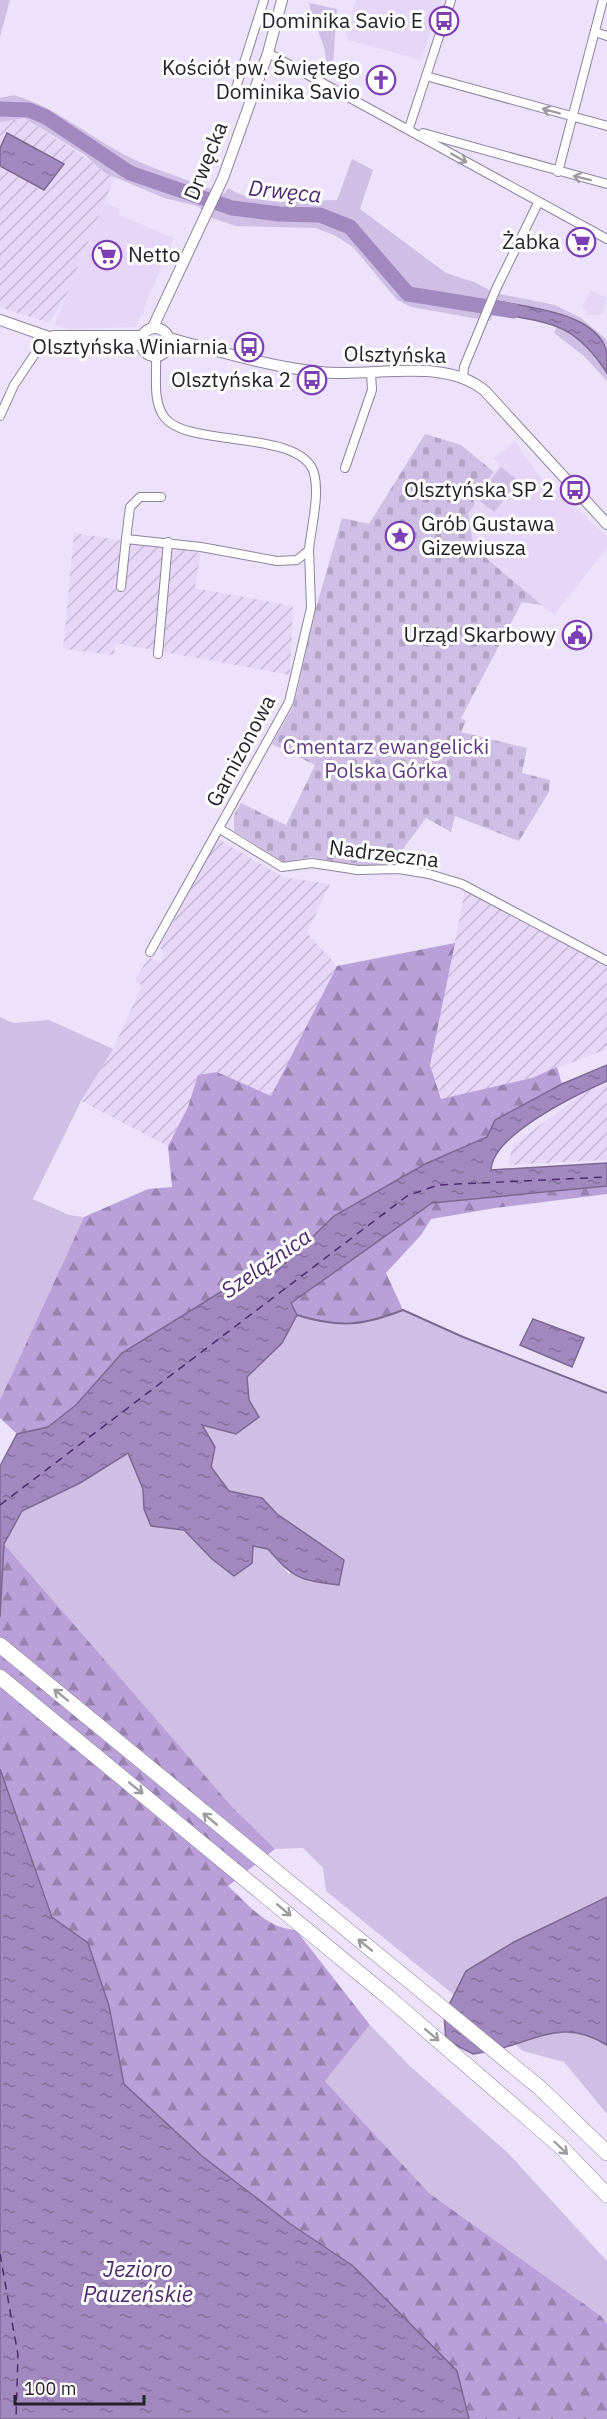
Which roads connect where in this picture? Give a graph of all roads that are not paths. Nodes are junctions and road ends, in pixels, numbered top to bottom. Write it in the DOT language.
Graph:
graph roads {
  1 [pos="264,0"];
  2 [pos="282,0"];
  3 [pos="451,0"];
  4 [pos="603,0"];
  5 [pos="595,32"];
  6 [pos="607,36"];
  7 [pos="268,53"];
  8 [pos="426,76"];
  9 [pos="254,93"];
  10 [pos="572,117"];
  11 [pos="607,126"];
  12 [pos="409,129"];
  13 [pos="491,153"];
  14 [pos="482,171"];
  15 [pos="558,172"];
  16 [pos="607,184"];
  17 [pos="538,203"];
  18 [pos="607,239"];
  19 [pos="0,320"];
  20 [pos="157,328"];
  21 [pos="47,336"];
  22 [pos="141,340"];
  23 [pos="168,343"];
  24 [pos="156,356"];
  25 [pos="371,373"];
  26 [pos="463,377"];
  27 [pos="0,416"];
  28 [pos="345,468"];
  29 [pos="161,497"];
  30 [pos="607,524"];
  31 [pos="126,539"];
  32 [pos="168,542"];
  33 [pos="309,550"];
  34 [pos="121,587"];
  35 [pos="158,654"];
  36 [pos="220,829"];
  37 [pos="150,952"];
  38 [pos="607,961"];
  39 [pos="0,1645"];
  40 [pos="0,1677"];
  41 [pos="607,2153"];
  42 [pos="607,2195"];
  1 -- 9 [label="street"];
  2 -- 7 [label="street, Drwęcka"];
  3 -- 8 [label="street"];
  4 -- 5 [label="street"];
  5 -- 6 [label="street"];
  5 -- 10 [label="street"];
  7 -- 9 [label="street, Drwęcka"];
  7 -- 12 [label="street"];
  10 -- 8 [label="street, one-way"];
  8 -- 12 [label="street"];
  9 -- 20 [label="street, Drwęcka"];
  10 -- 11 [label="street"];
  10 -- 15 [label="street"];
  12 -- 13 [label="street"];
  12 -- 14 [label="street, one-way"];
  13 -- 14 [label="street"];
  13 -- 15 [label="street"];
  14 -- 17 [label="street"];
  16 -- 15 [label="street, one-way"];
  17 -- 18 [label="street"];
  17 -- 26 [label="street"];
  19 -- 21 [label="street"];
  20 -- 22 [label="street"];
  20 -- 23 [label="street"];
  21 -- 22 [label="street"];
  21 -- 27 [label="street"];
  22 -- 24 [label="street"];
  23 -- 24 [label="street"];
  23 -- 25 [label="street, Olsztyńska"];
  24 -- 33 [label="street, Garnizonowa"];
  25 -- 26 [label="street, Olsztyńska"];
  25 -- 28 [label="street"];
  26 -- 30 [label="street, Olsztyńska"];
  29 -- 31 [label="street"];
  31 -- 32 [label="street"];
  31 -- 34 [label="street"];
  32 -- 33 [label="street"];
  32 -- 35 [label="street"];
  33 -- 36 [label="street, Garnizonowa"];
  36 -- 37 [label="street, Garnizonowa"];
  36 -- 38 [label="street, Nadrzeczna"];
  41 -- 39 [label="highway, one-way"];
  40 -- 42 [label="highway, one-way"];
}
